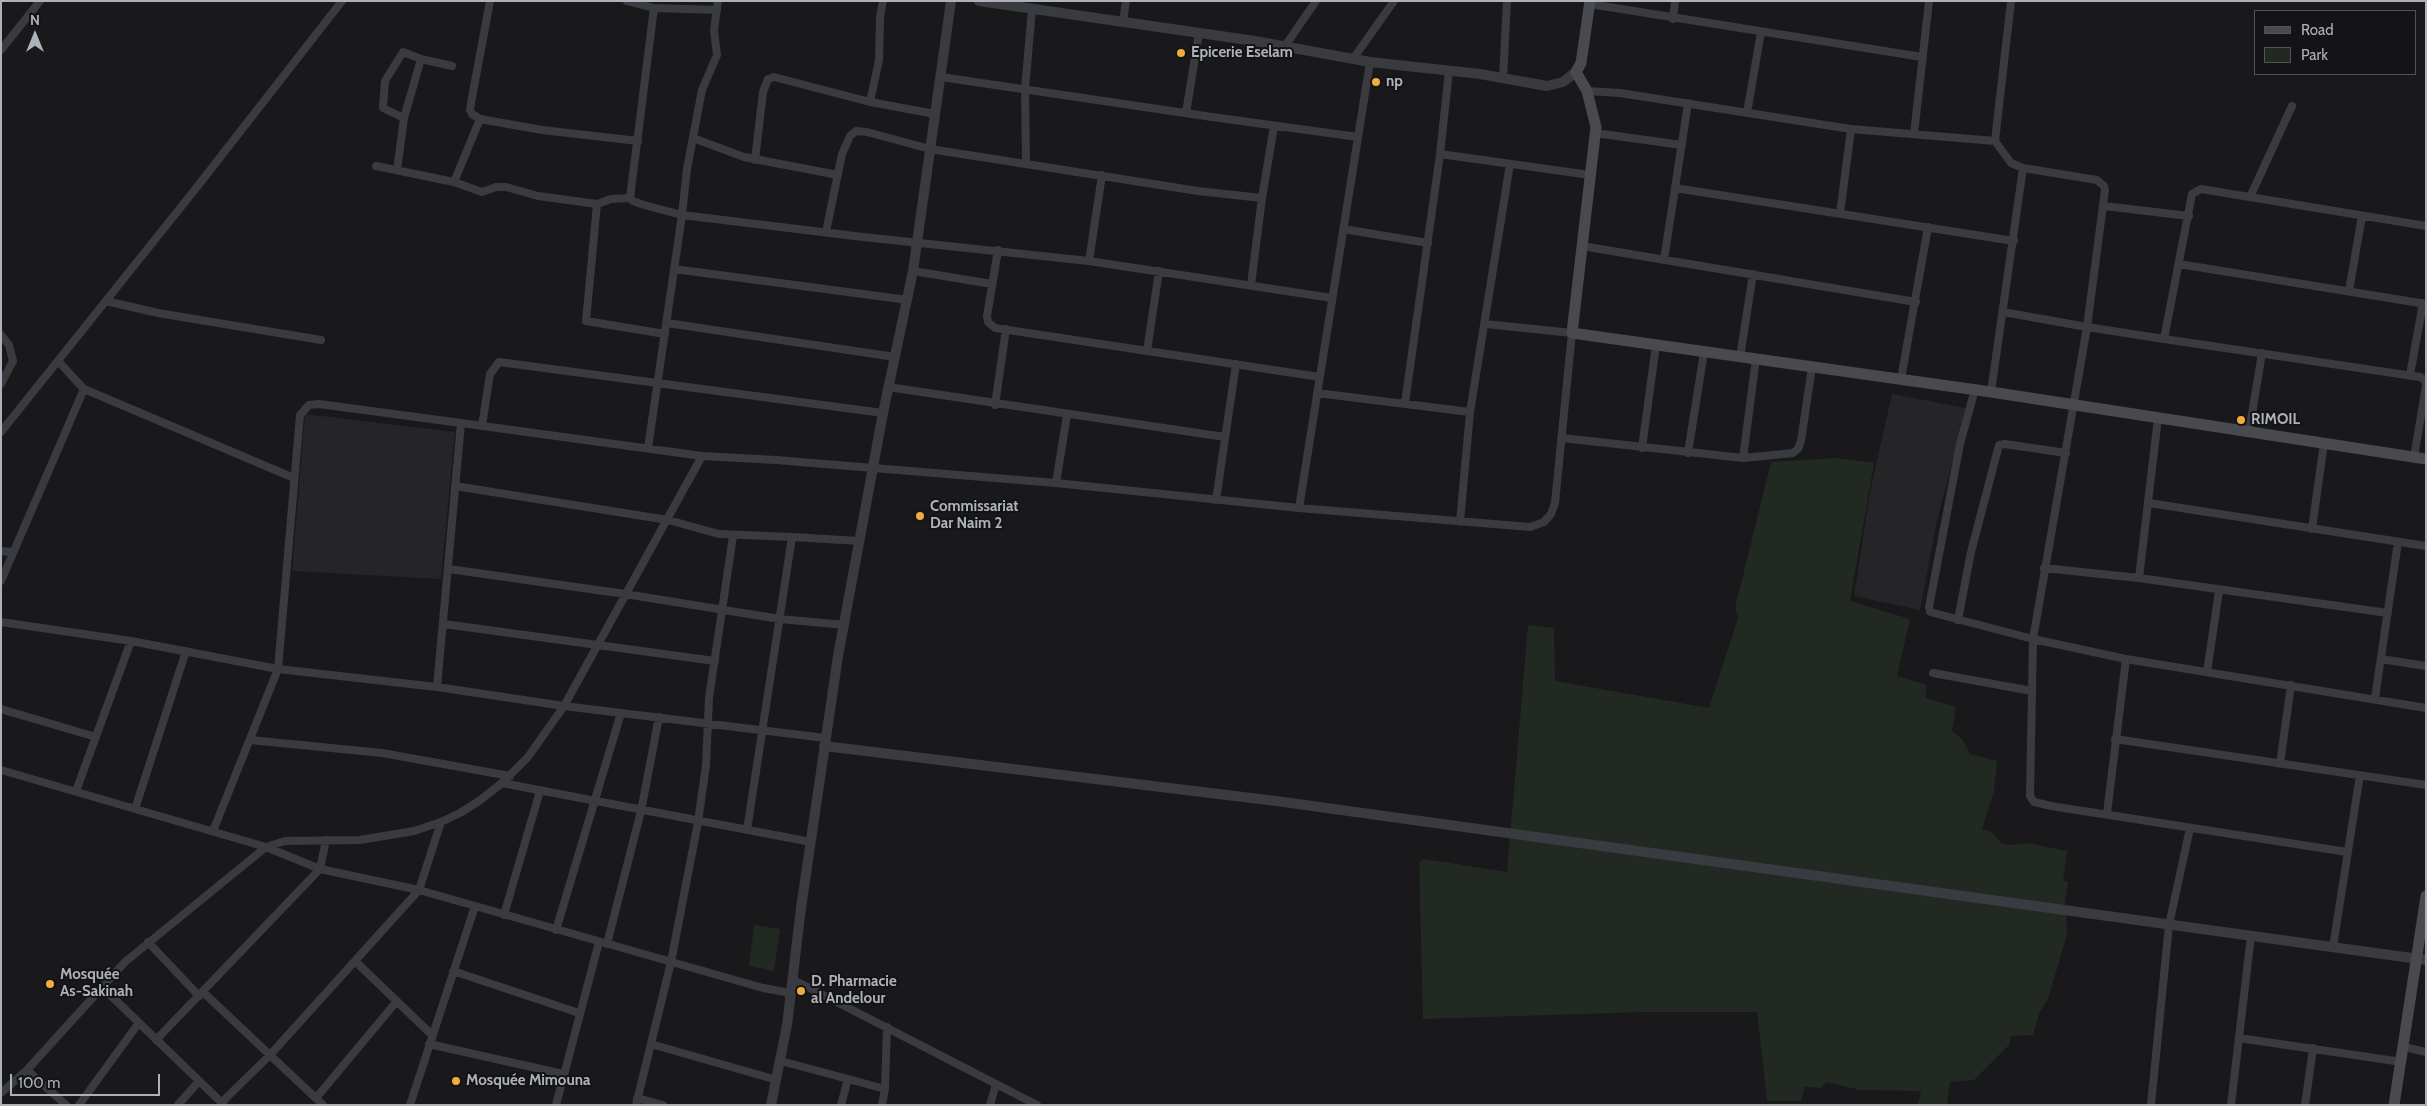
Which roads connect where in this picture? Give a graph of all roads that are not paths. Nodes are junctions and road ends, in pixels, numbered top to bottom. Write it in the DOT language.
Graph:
graph roads {
  1 [pos="40,1"];
  2 [pos="342,1"];
  3 [pos="490,1"];
  4 [pos="627,1"];
  5 [pos="718,1"];
  6 [pos="883,1"];
  7 [pos="951,1"];
  8 [pos="979,1"];
  9 [pos="1126,1"];
  10 [pos="1316,1"];
  11 [pos="1394,1"];
  12 [pos="1507,1"];
  13 [pos="1676,1"];
  14 [pos="1929,1"];
  15 [pos="2011,1"];
  16 [pos="1590,3"];
  17 [pos="654,8"];
  18 [pos="1032,9"];
  19 [pos="717,10"];
  20 [pos="1673,19"];
  21 [pos="1123,22"];
  22 [pos="1761,32"];
  23 [pos="1199,33"];
  24 [pos="1284,46"];
  25 [pos="1,50"];
  26 [pos="1922,57"];
  27 [pos="421,59"];
  28 [pos="1353,59"];
  29 [pos="1370,62"];
  30 [pos="452,66"];
  31 [pos="1449,71"];
  32 [pos="1576,72"];
  33 [pos="941,77"];
  34 [pos="1503,78"];
  35 [pos="1025,89"];
  36 [pos="1587,91"];
  37 [pos="870,102"];
  38 [pos="1688,103"];
  39 [pos="2292,106"];
  40 [pos="1747,112"];
  41 [pos="1186,113"];
  42 [pos="935,114"];
  43 [pos="404,118"];
  44 [pos="480,119"];
  45 [pos="1274,126"];
  46 [pos="1851,129"];
  47 [pos="1595,133"];
  48 [pos="1914,134"];
  49 [pos="1358,136"];
  50 [pos="693,138"];
  51 [pos="638,141"];
  52 [pos="1995,141"];
  53 [pos="1682,145"];
  54 [pos="930,149"];
  55 [pos="1440,154"];
  56 [pos="755,160"];
  57 [pos="1026,164"];
  58 [pos="1510,164"];
  59 [pos="376,166"];
  60 [pos="2022,168"];
  61 [pos="397,170"];
  62 [pos="838,175"];
  63 [pos="1102,175"];
  64 [pos="1590,175"];
  65 [pos="454,182"];
  66 [pos="1675,188"];
  67 [pos="2250,197"];
  68 [pos="630,198"];
  69 [pos="1262,198"];
  70 [pos="597,204"];
  71 [pos="2104,206"];
  72 [pos="682,214"];
  73 [pos="1840,214"];
  74 [pos="2189,216"];
  75 [pos="2362,216"];
  76 [pos="2426,226"];
  77 [pos="1928,227"];
  78 [pos="1343,228"];
  79 [pos="826,232"];
  80 [pos="916,241"];
  81 [pos="2014,241"];
  82 [pos="1428,243"];
  83 [pos="1582,246"];
  84 [pos="998,250"];
  85 [pos="1664,260"];
  86 [pos="1089,261"];
  87 [pos="2180,264"];
  88 [pos="674,269"];
  89 [pos="1160,271"];
  90 [pos="913,272"];
  91 [pos="1753,274"];
  92 [pos="992,284"];
  93 [pos="1251,285"];
  94 [pos="2349,291"];
  95 [pos="1332,298"];
  96 [pos="908,300"];
  97 [pos="106,301"];
  98 [pos="1916,302"];
  99 [pos="2424,303"];
  100 [pos="2003,312"];
  101 [pos="667,323"];
  102 [pos="1486,324"];
  103 [pos="2087,327"];
  104 [pos="1006,329"];
  105 [pos="1572,333"];
  106 [pos="1,334"];
  107 [pos="666,334"];
  108 [pos="2164,338"];
  109 [pos="321,340"];
  110 [pos="1656,345"];
  111 [pos="1147,351"];
  112 [pos="1704,352"];
  113 [pos="2262,353"];
  114 [pos="895,357"];
  115 [pos="1740,357"];
  116 [pos="1756,359"];
  117 [pos="58,361"];
  118 [pos="1236,364"];
  119 [pos="1812,367"];
  120 [pos="2410,376"];
  121 [pos="1320,377"];
  122 [pos="1901,379"];
  123 [pos="1,384"];
  124 [pos="658,384"];
  125 [pos="2426,386"];
  126 [pos="888,387"];
  127 [pos="84,389"];
  128 [pos="1975,390"];
  129 [pos="1990,392"];
  130 [pos="1317,393"];
  131 [pos="1405,403"];
  132 [pos="995,405"];
  133 [pos="2074,405"];
  134 [pos="1470,412"];
  135 [pos="883,413"];
  136 [pos="1066,415"];
  137 [pos="2158,418"];
  138 [pos="461,423"];
  139 [pos="2423,425"];
  140 [pos="482,426"];
  141 [pos="1,432"];
  142 [pos="2249,432"];
  143 [pos="1225,437"];
  144 [pos="1562,438"];
  145 [pos="2324,443"];
  146 [pos="648,448"];
  147 [pos="1642,448"];
  148 [pos="1688,452"];
  149 [pos="2066,453"];
  150 [pos="702,456"];
  151 [pos="1743,458"];
  152 [pos="2420,458"];
  153 [pos="874,468"];
  154 [pos="294,478"];
  155 [pos="1056,483"];
  156 [pos="455,486"];
  157 [pos="1216,500"];
  158 [pos="2149,503"];
  159 [pos="1299,508"];
  160 [pos="668,520"];
  161 [pos="1460,522"];
  162 [pos="2312,528"];
  163 [pos="733,536"];
  164 [pos="792,537"];
  165 [pos="859,541"];
  166 [pos="2398,542"];
  167 [pos="2426,546"];
  168 [pos="1,551"];
  169 [pos="13,552"];
  170 [pos="2044,568"];
  171 [pos="449,569"];
  172 [pos="2139,578"];
  173 [pos="1,581"];
  174 [pos="2219,591"];
  175 [pos="625,594"];
  176 [pos="722,609"];
  177 [pos="2388,613"];
  178 [pos="780,619"];
  179 [pos="1958,620"];
  180 [pos="1,622"];
  181 [pos="444,624"];
  182 [pos="845,625"];
  183 [pos="2033,639"];
  184 [pos="131,641"];
  185 [pos="596,645"];
  186 [pos="186,651"];
  187 [pos="2126,659"];
  188 [pos="2381,659"];
  189 [pos="715,661"];
  190 [pos="2426,666"];
  191 [pos="278,669"];
  192 [pos="2207,672"];
  193 [pos="1933,673"];
  194 [pos="2291,685"];
  195 [pos="437,687"];
  196 [pos="2032,691"];
  197 [pos="2375,698"];
  198 [pos="564,706"];
  199 [pos="2426,708"];
  200 [pos="1,709"];
  201 [pos="621,713"];
  202 [pos="659,717"];
  203 [pos="709,723"];
  204 [pos="763,730"];
  205 [pos="96,737"];
  206 [pos="2116,739"];
  207 [pos="250,740"];
  208 [pos="824,742"];
  209 [pos="2280,764"];
  210 [pos="1,770"];
  211 [pos="2360,775"];
  212 [pos="510,776"];
  213 [pos="502,783"];
  214 [pos="2426,785"];
  215 [pos="540,791"];
  216 [pos="76,792"];
  217 [pos="595,802"];
  218 [pos="134,809"];
  219 [pos="641,811"];
  220 [pos="2107,814"];
  221 [pos="441,822"];
  222 [pos="698,822"];
  223 [pos="2190,828"];
  224 [pos="747,830"];
  225 [pos="213,831"];
  226 [pos="326,840"];
  227 [pos="811,842"];
  228 [pos="266,846"];
  229 [pos="2347,852"];
  230 [pos="320,869"];
  231 [pos="419,890"];
  232 [pos="2426,896"];
  233 [pos="475,906"];
  234 [pos="504,915"];
  235 [pos="2169,925"];
  236 [pos="556,930"];
  237 [pos="2251,936"];
  238 [pos="148,942"];
  239 [pos="599,942"];
  240 [pos="607,944"];
  241 [pos="2333,947"];
  242 [pos="2421,959"];
  243 [pos="355,961"];
  244 [pos="671,962"];
  245 [pos="454,971"];
  246 [pos="792,979"];
  247 [pos="102,987"];
  248 [pos="201,994"];
  249 [pos="790,996"];
  250 [pos="398,1002"];
  251 [pos="579,1013"];
  252 [pos="138,1024"];
  253 [pos="887,1027"];
  254 [pos="432,1035"];
  255 [pos="2239,1038"];
  256 [pos="156,1040"];
  257 [pos="429,1044"];
  258 [pos="651,1044"];
  259 [pos="2404,1047"];
  260 [pos="2314,1048"];
  261 [pos="2426,1052"];
  262 [pos="270,1055"];
  263 [pos="781,1061"];
  264 [pos="2402,1062"];
  265 [pos="27,1070"];
  266 [pos="563,1074"];
  267 [pos="848,1079"];
  268 [pos="777,1080"];
  269 [pos="199,1081"];
  270 [pos="996,1084"];
  271 [pos="885,1088"];
  272 [pos="1,1093"];
  273 [pos="316,1098"];
  274 [pos="636,1101"];
  275 [pos="223,1104"];
  276 [pos="2395,1104"];
  277 [pos="66,1105"];
  278 [pos="79,1105"];
  279 [pos="178,1105"];
  280 [pos="323,1105"];
  281 [pos="410,1105"];
  282 [pos="556,1105"];
  283 [pos="663,1105"];
  284 [pos="771,1105"];
  285 [pos="841,1105"];
  286 [pos="882,1105"];
  287 [pos="990,1105"];
  288 [pos="1036,1105"];
  289 [pos="2150,1105"];
  290 [pos="2231,1105"];
  291 [pos="2305,1105"];
  1 -- 25 [label="street"];
  2 -- 97 [label="street"];
  3 -- 44 [label="street"];
  4 -- 17 [label="street"];
  5 -- 19 [label="street"];
  6 -- 37 [label="street"];
  7 -- 33 [label="street"];
  8 -- 18 [label="street"];
  9 -- 21 [label="street"];
  10 -- 24 [label="street"];
  11 -- 28 [label="street"];
  12 -- 34 [label="street"];
  13 -- 20 [label="street"];
  14 -- 26 [label="street"];
  15 -- 52 [label="street"];
  16 -- 20 [label="street"];
  16 -- 32 [label="main road"];
  17 -- 19 [label="street"];
  17 -- 51 [label="street"];
  18 -- 21 [label="street"];
  18 -- 35 [label="street"];
  19 -- 50 [label="street"];
  20 -- 22 [label="street"];
  21 -- 23 [label="street"];
  22 -- 26 [label="street"];
  22 -- 40 [label="street"];
  23 -- 24 [label="street"];
  23 -- 41 [label="street"];
  24 -- 28 [label="street"];
  26 -- 48 [label="street"];
  27 -- 30 [label="street"];
  27 -- 43 [label="street"];
  27 -- 43 [label="street"];
  28 -- 29 [label="street"];
  29 -- 31 [label="street"];
  29 -- 49 [label="street"];
  31 -- 34 [label="street"];
  31 -- 55 [label="street"];
  32 -- 34 [label="street"];
  32 -- 36 [label="main road"];
  33 -- 35 [label="street"];
  33 -- 42 [label="street"];
  35 -- 41 [label="street"];
  35 -- 57 [label="street"];
  36 -- 38 [label="street"];
  36 -- 47 [label="main road"];
  37 -- 42 [label="street"];
  37 -- 56 [label="street"];
  38 -- 40 [label="street"];
  38 -- 53 [label="street"];
  39 -- 67 [label="street"];
  40 -- 46 [label="street"];
  41 -- 45 [label="street"];
  42 -- 54 [label="street"];
  43 -- 61 [label="street"];
  44 -- 51 [label="street"];
  44 -- 65 [label="street"];
  45 -- 49 [label="street"];
  45 -- 69 [label="street"];
  46 -- 48 [label="street"];
  46 -- 73 [label="street"];
  47 -- 53 [label="street"];
  47 -- 64 [label="main road"];
  48 -- 52 [label="street"];
  49 -- 78 [label="street"];
  50 -- 56 [label="street"];
  50 -- 72 [label="street"];
  51 -- 68 [label="street"];
  52 -- 60 [label="street"];
  53 -- 66 [label="street"];
  54 -- 57 [label="street"];
  54 -- 62 [label="street"];
  54 -- 80 [label="street"];
  55 -- 58 [label="street"];
  55 -- 82 [label="street"];
  56 -- 62 [label="street"];
  57 -- 63 [label="street"];
  58 -- 64 [label="street"];
  58 -- 102 [label="street"];
  59 -- 61 [label="street"];
  60 -- 71 [label="street"];
  60 -- 81 [label="street"];
  61 -- 65 [label="street"];
  62 -- 79 [label="street"];
  63 -- 69 [label="street"];
  63 -- 86 [label="street"];
  64 -- 83 [label="main road"];
  65 -- 70 [label="street"];
  66 -- 73 [label="street"];
  66 -- 85 [label="street"];
  67 -- 74 [label="street"];
  67 -- 75 [label="street"];
  68 -- 70 [label="street"];
  68 -- 72 [label="street"];
  69 -- 93 [label="street"];
  70 -- 107 [label="street"];
  71 -- 74 [label="street"];
  71 -- 103 [label="street"];
  72 -- 79 [label="street"];
  72 -- 88 [label="street"];
  73 -- 77 [label="street"];
  74 -- 87 [label="street"];
  75 -- 76 [label="street"];
  75 -- 94 [label="street"];
  77 -- 81 [label="street"];
  77 -- 98 [label="street"];
  78 -- 82 [label="street"];
  78 -- 95 [label="street"];
  79 -- 80 [label="street"];
  80 -- 84 [label="street"];
  80 -- 90 [label="street"];
  81 -- 100 [label="street"];
  82 -- 131 [label="street"];
  83 -- 85 [label="street"];
  83 -- 105 [label="main road"];
  84 -- 86 [label="street"];
  84 -- 92 [label="street"];
  85 -- 91 [label="street"];
  86 -- 89 [label="street"];
  87 -- 94 [label="street"];
  87 -- 108 [label="street"];
  88 -- 96 [label="street"];
  88 -- 101 [label="street"];
  89 -- 93 [label="street"];
  89 -- 111 [label="street"];
  90 -- 92 [label="street"];
  90 -- 96 [label="street"];
  91 -- 98 [label="street"];
  91 -- 115 [label="street"];
  92 -- 104 [label="street"];
  93 -- 95 [label="street"];
  94 -- 99 [label="street"];
  95 -- 121 [label="street"];
  96 -- 114 [label="street"];
  97 -- 109 [label="street"];
  97 -- 117 [label="street"];
  98 -- 122 [label="street"];
  99 -- 120 [label="street"];
  100 -- 103 [label="street"];
  100 -- 129 [label="street"];
  101 -- 107 [label="street"];
  101 -- 114 [label="street"];
  102 -- 105 [label="street"];
  102 -- 134 [label="street"];
  103 -- 108 [label="street"];
  103 -- 133 [label="street"];
  104 -- 111 [label="street"];
  104 -- 132 [label="street"];
  105 -- 110 [label="main road"];
  105 -- 144 [label="street"];
  106 -- 123 [label="street"];
  107 -- 124 [label="street"];
  108 -- 113 [label="street"];
  110 -- 112 [label="main road"];
  110 -- 147 [label="street"];
  111 -- 118 [label="street"];
  112 -- 115 [label="main road"];
  112 -- 148 [label="street"];
  113 -- 120 [label="street"];
  113 -- 142 [label="street"];
  114 -- 126 [label="street"];
  115 -- 116 [label="main road"];
  116 -- 119 [label="main road"];
  116 -- 151 [label="street"];
  117 -- 127 [label="street"];
  117 -- 141 [label="street"];
  118 -- 121 [label="street"];
  118 -- 143 [label="street"];
  119 -- 122 [label="main road"];
  119 -- 151 [label="street"];
  120 -- 125 [label="street"];
  121 -- 130 [label="street"];
  122 -- 128 [label="main road"];
  124 -- 135 [label="street"];
  124 -- 140 [label="street"];
  124 -- 146 [label="street"];
  125 -- 139 [label="street"];
  126 -- 132 [label="street"];
  126 -- 135 [label="street"];
  127 -- 154 [label="street"];
  127 -- 169 [label="street"];
  128 -- 129 [label="main road"];
  128 -- 179 [label="street"];
  129 -- 133 [label="main road"];
  130 -- 131 [label="street"];
  130 -- 159 [label="street"];
  131 -- 134 [label="street"];
  132 -- 136 [label="street"];
  133 -- 137 [label="main road"];
  133 -- 149 [label="street"];
  134 -- 161 [label="street"];
  135 -- 153 [label="street"];
  136 -- 143 [label="street"];
  136 -- 155 [label="street"];
  137 -- 142 [label="main road"];
  137 -- 158 [label="street"];
  138 -- 140 [label="street"];
  138 -- 154 [label="street"];
  138 -- 156 [label="street"];
  139 -- 152 [label="street"];
  140 -- 146 [label="street"];
  142 -- 145 [label="main road"];
  143 -- 157 [label="street"];
  144 -- 147 [label="street"];
  144 -- 161 [label="street"];
  145 -- 152 [label="main road"];
  145 -- 162 [label="street"];
  146 -- 150 [label="street"];
  147 -- 148 [label="street"];
  148 -- 151 [label="street"];
  149 -- 170 [label="street"];
  149 -- 179 [label="street"];
  150 -- 153 [label="street"];
  150 -- 160 [label="street"];
  153 -- 155 [label="street"];
  153 -- 165 [label="street"];
  154 -- 191 [label="street"];
  155 -- 157 [label="street"];
  156 -- 160 [label="street"];
  156 -- 171 [label="street"];
  157 -- 159 [label="street"];
  158 -- 162 [label="street"];
  158 -- 172 [label="street"];
  159 -- 161 [label="street"];
  160 -- 163 [label="street"];
  160 -- 175 [label="street"];
  162 -- 166 [label="street"];
  163 -- 164 [label="street"];
  163 -- 176 [label="street"];
  164 -- 165 [label="street"];
  164 -- 178 [label="street"];
  165 -- 182 [label="street"];
  166 -- 167 [label="street"];
  166 -- 177 [label="street"];
  168 -- 169 [label="street"];
  169 -- 173 [label="street"];
  170 -- 172 [label="street"];
  170 -- 183 [label="street"];
  171 -- 175 [label="street"];
  171 -- 181 [label="street"];
  172 -- 174 [label="street"];
  174 -- 177 [label="street"];
  174 -- 192 [label="street"];
  175 -- 176 [label="street"];
  175 -- 185 [label="street"];
  176 -- 178 [label="street"];
  176 -- 189 [label="street"];
  177 -- 188 [label="street"];
  178 -- 182 [label="street"];
  178 -- 204 [label="street"];
  179 -- 183 [label="street"];
  180 -- 184 [label="street"];
  181 -- 185 [label="street"];
  181 -- 195 [label="street"];
  182 -- 208 [label="street"];
  183 -- 187 [label="street"];
  183 -- 196 [label="street"];
  184 -- 186 [label="street"];
  184 -- 205 [label="street"];
  185 -- 189 [label="street"];
  185 -- 198 [label="street"];
  186 -- 191 [label="street"];
  186 -- 218 [label="street"];
  187 -- 192 [label="street"];
  187 -- 206 [label="street"];
  188 -- 190 [label="street"];
  188 -- 197 [label="street"];
  189 -- 203 [label="street"];
  191 -- 195 [label="street"];
  191 -- 207 [label="street"];
  192 -- 194 [label="street"];
  193 -- 196 [label="street"];
  194 -- 197 [label="street"];
  194 -- 209 [label="street"];
  195 -- 198 [label="street"];
  196 -- 220 [label="street"];
  197 -- 199 [label="street"];
  198 -- 201 [label="street"];
  198 -- 212 [label="street"];
  200 -- 205 [label="street"];
  201 -- 202 [label="street"];
  201 -- 217 [label="street"];
  202 -- 203 [label="street"];
  202 -- 219 [label="street"];
  203 -- 204 [label="street"];
  203 -- 222 [label="street"];
  204 -- 208 [label="street"];
  204 -- 224 [label="street"];
  205 -- 216 [label="street"];
  206 -- 209 [label="street"];
  206 -- 220 [label="street"];
  207 -- 212 [label="street"];
  207 -- 225 [label="street"];
  208 -- 227 [label="street"];
  208 -- 235 [label="street"];
  209 -- 211 [label="street"];
  210 -- 216 [label="street"];
  211 -- 214 [label="street"];
  211 -- 229 [label="street"];
  212 -- 213 [label="street"];
  213 -- 215 [label="street"];
  213 -- 221 [label="street"];
  215 -- 217 [label="street"];
  215 -- 234 [label="street"];
  216 -- 218 [label="street"];
  217 -- 219 [label="street"];
  217 -- 236 [label="street"];
  218 -- 225 [label="street"];
  219 -- 222 [label="street"];
  219 -- 240 [label="street"];
  220 -- 223 [label="street"];
  221 -- 226 [label="street"];
  221 -- 231 [label="street"];
  222 -- 224 [label="street"];
  222 -- 244 [label="street"];
  223 -- 229 [label="street"];
  223 -- 235 [label="street"];
  224 -- 227 [label="street"];
  225 -- 228 [label="street"];
  226 -- 228 [label="street"];
  226 -- 230 [label="street"];
  227 -- 246 [label="street"];
  228 -- 230 [label="street"];
  228 -- 238 [label="street"];
  229 -- 241 [label="street"];
  230 -- 231 [label="street"];
  230 -- 248 [label="street"];
  231 -- 233 [label="street"];
  231 -- 243 [label="street"];
  232 -- 242 [label="main road"];
  233 -- 234 [label="street"];
  233 -- 245 [label="street"];
  234 -- 236 [label="street"];
  235 -- 237 [label="street"];
  235 -- 289 [label="street"];
  236 -- 239 [label="street"];
  237 -- 241 [label="street"];
  237 -- 255 [label="street"];
  238 -- 247 [label="street"];
  238 -- 248 [label="street"];
  239 -- 240 [label="street"];
  239 -- 251 [label="street"];
  240 -- 244 [label="street"];
  241 -- 242 [label="street"];
  242 -- 259 [label="main road"];
  243 -- 250 [label="street"];
  243 -- 262 [label="street"];
  244 -- 249 [label="street"];
  244 -- 258 [label="street"];
  245 -- 251 [label="street"];
  245 -- 254 [label="street"];
  246 -- 249 [label="street"];
  246 -- 253 [label="street"];
  247 -- 252 [label="street"];
  247 -- 265 [label="street"];
  248 -- 256 [label="street"];
  248 -- 262 [label="street"];
  249 -- 263 [label="street"];
  250 -- 254 [label="street"];
  250 -- 273 [label="street"];
  251 -- 266 [label="street"];
  252 -- 256 [label="street"];
  252 -- 278 [label="street"];
  253 -- 270 [label="street"];
  253 -- 271 [label="street"];
  254 -- 257 [label="street"];
  255 -- 260 [label="street"];
  255 -- 290 [label="street"];
  256 -- 269 [label="street"];
  257 -- 266 [label="street"];
  257 -- 281 [label="street"];
  258 -- 268 [label="street"];
  258 -- 274 [label="street"];
  259 -- 261 [label="street"];
  259 -- 264 [label="main road"];
  260 -- 264 [label="street"];
  260 -- 291 [label="street"];
  262 -- 273 [label="street"];
  262 -- 275 [label="street"];
  263 -- 267 [label="street"];
  263 -- 268 [label="street"];
  264 -- 276 [label="main road"];
  265 -- 272 [label="street"];
  265 -- 277 [label="street"];
  266 -- 282 [label="street"];
  267 -- 271 [label="street"];
  267 -- 285 [label="street"];
  268 -- 284 [label="street"];
  269 -- 275 [label="street"];
  269 -- 279 [label="street"];
  270 -- 287 [label="street"];
  270 -- 288 [label="street"];
  271 -- 286 [label="street"];
  273 -- 280 [label="street"];
  274 -- 283 [label="street"];
}
